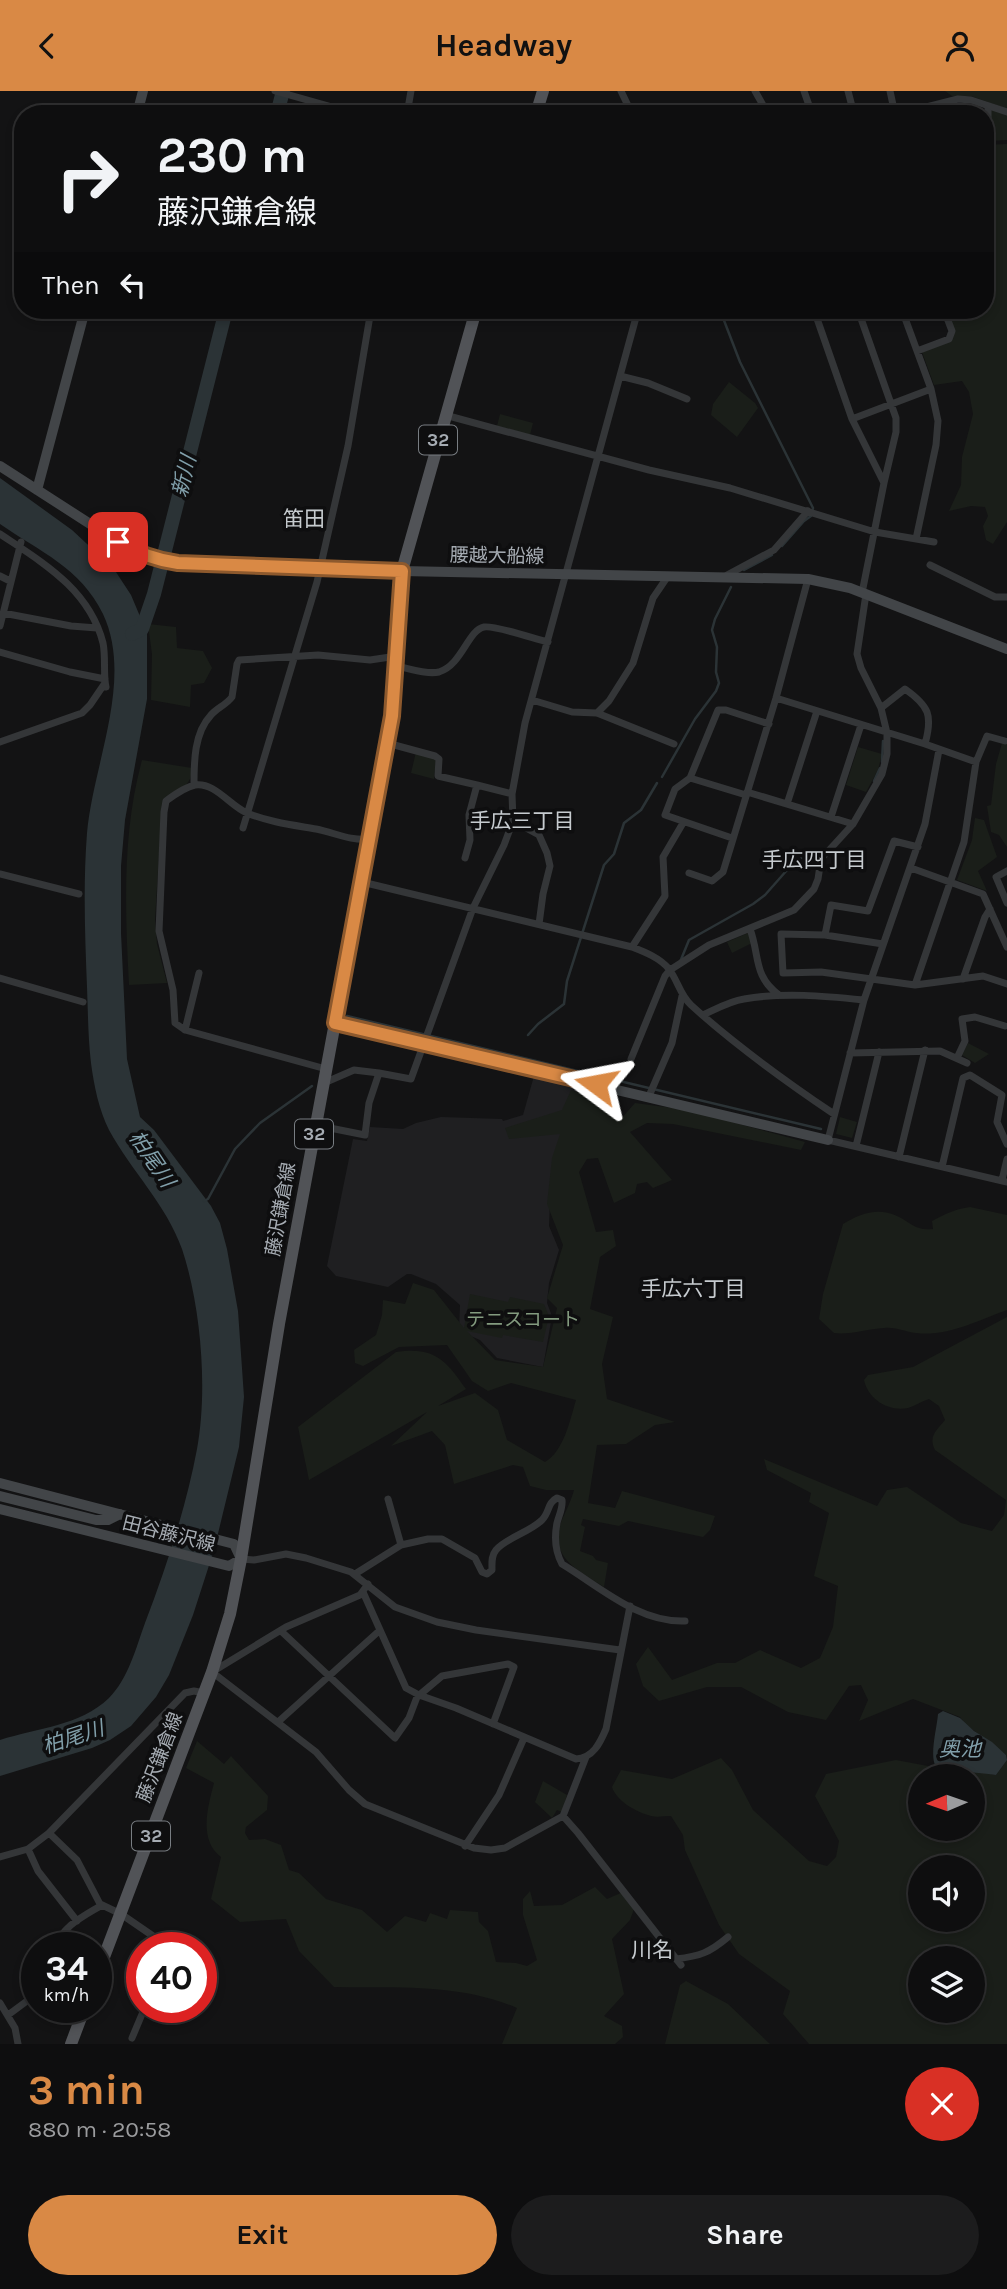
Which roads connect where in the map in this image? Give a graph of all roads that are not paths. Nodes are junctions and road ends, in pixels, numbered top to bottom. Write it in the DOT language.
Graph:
graph roads {
  1 [pos="275,91"];
  2 [pos="325,105"];
  3 [pos="934,105"];
  4 [pos="983,105"];
  5 [pos="83,319"];
  6 [pos="369,319"];
  7 [pos="473,319"];
  8 [pos="636,319"];
  9 [pos="817,319"];
  10 [pos="861,319"];
  11 [pos="905,319"];
  12 [pos="947,319"];
  13 [pos="917,351"];
  14 [pos="620,376"];
  15 [pos="931,389"];
  16 [pos="687,399"];
  17 [pos="891,404"];
  18 [pos="444,415"];
  19 [pos="852,419"];
  20 [pos="599,457"];
  21 [pos="0,466"];
  22 [pos="884,483"];
  23 [pos="35,494"];
  24 [pos="808,511"];
  25 [pos="875,532"];
  26 [pos="0,534"];
  27 [pos="916,539"];
  28 [pos="933,543"];
  29 [pos="20,545"];
  30 [pos="930,565"];
  31 [pos="320,566"];
  32 [pos="402,571"];
  33 [pos="566,574"];
  34 [pos="668,575"];
  35 [pos="0,576"];
  36 [pos="723,577"];
  37 [pos="808,579"];
  38 [pos="10,580"];
  39 [pos="864,593"];
  40 [pos="1007,597"];
  41 [pos="3,614"];
  42 [pos="0,626"];
  43 [pos="97,628"];
  44 [pos="548,642"];
  45 [pos="1007,649"];
  46 [pos="0,652"];
  47 [pos="294,655"];
  48 [pos="396,661"];
  49 [pos="105,683"];
  50 [pos="776,698"];
  51 [pos="532,700"];
  52 [pos="881,708"];
  53 [pos="817,711"];
  54 [pos="597,713"];
  55 [pos="769,724"];
  56 [pos="861,725"];
  57 [pos="887,733"];
  58 [pos="1006,740"];
  59 [pos="0,742"];
  60 [pos="387,743"];
  61 [pos="674,744"];
  62 [pos="925,744"];
  63 [pos="939,750"];
  64 [pos="976,762"];
  65 [pos="690,778"];
  66 [pos="194,785"];
  67 [pos="477,785"];
  68 [pos="747,793"];
  69 [pos="512,794"];
  70 [pos="787,804"];
  71 [pos="247,813"];
  72 [pos="831,817"];
  73 [pos="513,821"];
  74 [pos="683,823"];
  75 [pos="853,824"];
  76 [pos="243,828"];
  77 [pos="732,838"];
  78 [pos="370,839"];
  79 [pos="918,847"];
  80 [pos="465,858"];
  81 [pos="911,868"];
  82 [pos="1007,871"];
  83 [pos="689,873"];
  84 [pos="0,874"];
  85 [pos="951,881"];
  86 [pos="362,883"];
  87 [pos="79,894"];
  88 [pos="1007,903"];
  89 [pos="473,908"];
  90 [pos="990,909"];
  91 [pos="539,924"];
  92 [pos="750,929"];
  93 [pos="825,935"];
  94 [pos="883,944"];
  95 [pos="632,947"];
  96 [pos="1007,947"];
  97 [pos="670,970"];
  98 [pos="199,973"];
  99 [pos="0,978"];
  100 [pos="963,979"];
  101 [pos="871,980"];
  102 [pos="1007,984"];
  103 [pos="915,985"];
  104 [pos="779,995"];
  105 [pos="682,996"];
  106 [pos="864,1000"];
  107 [pos="83,1002"];
  108 [pos="703,1015"];
  109 [pos="335,1023"];
  110 [pos="1005,1026"];
  111 [pos="186,1030"];
  112 [pos="425,1043"];
  113 [pos="925,1050"];
  114 [pos="879,1052"];
  115 [pos="850,1053"];
  116 [pos="957,1058"];
  117 [pos="631,1059"];
  118 [pos="967,1063"];
  119 [pos="326,1069"];
  120 [pos="379,1073"];
  121 [pos="324,1083"];
  122 [pos="649,1096"];
  123 [pos="834,1114"];
  124 [pos="315,1125"];
  125 [pos="828,1140"];
  126 [pos="1007,1144"];
  127 [pos="856,1146"];
  128 [pos="900,1157"];
  129 [pos="1007,1159"];
  130 [pos="942,1167"];
  131 [pos="1004,1181"];
  132 [pos="0,1483"];
  133 [pos="0,1496"];
  134 [pos="388,1499"];
  135 [pos="0,1509"];
  136 [pos="120,1514"];
  137 [pos="140,1519"];
  138 [pos="96,1521"];
  139 [pos="128,1541"];
  140 [pos="401,1545"];
  141 [pos="241,1559"];
  142 [pos="355,1574"];
  143 [pos="368,1584"];
  144 [pos="363,1592"];
  145 [pos="630,1606"];
  146 [pos="685,1621"];
  147 [pos="281,1631"];
  148 [pos="379,1631"];
  149 [pos="621,1650"];
  150 [pos="212,1672"];
  151 [pos="329,1675"];
  152 [pos="204,1693"];
  153 [pos="419,1695"];
  154 [pos="278,1722"];
  155 [pos="493,1724"];
  156 [pos="524,1738"];
  157 [pos="586,1757"];
  158 [pos="563,1816"];
  159 [pos="49,1833"];
  160 [pos="465,1846"];
  161 [pos="28,1849"];
  162 [pos="0,1857"];
  163 [pos="102,1905"];
  164 [pos="121,1914"];
  165 [pos="77,1921"];
  166 [pos="65,1932"];
  167 [pos="147,1932"];
  168 [pos="112,1937"];
  169 [pos="728,1937"];
  170 [pos="0,2003"];
  171 [pos="21,2005"];
  172 [pos="8,2015"];
  173 [pos="79,2023"];
  174 [pos="138,2023"];
  175 [pos="132,2038"];
  176 [pos="18,2044"];
  177 [pos="71,2044"];
  1 -- 2 [label="street"];
  3 -- 4 [label="street"];
  5 -- 23 [label="main road"];
  6 -- 31 [label="street"];
  7 -- 18 [label="main road, 藤沢鎌倉線 / 32"];
  8 -- 14 [label="street"];
  9 -- 19 [label="street"];
  10 -- 17 [label="street"];
  11 -- 13 [label="street"];
  12 -- 13 [label="street"];
  13 -- 15 [label="street"];
  14 -- 16 [label="street"];
  14 -- 20 [label="street"];
  15 -- 17 [label="street"];
  15 -- 27 [label="street"];
  17 -- 19 [label="street"];
  17 -- 22 [label="street"];
  18 -- 20 [label="street"];
  18 -- 32 [label="main road, 藤沢鎌倉線 / 32"];
  19 -- 22 [label="street"];
  20 -- 24 [label="street"];
  20 -- 33 [label="street"];
  21 -- 23 [label="main road, 腰越大船線"];
  22 -- 25 [label="street"];
  23 -- 31 [label="main road, 腰越大船線"];
  24 -- 25 [label="street"];
  24 -- 36 [label="street"];
  25 -- 27 [label="street"];
  25 -- 39 [label="street"];
  26 -- 29 [label="street"];
  27 -- 28 [label="street"];
  29 -- 38 [label="street"];
  29 -- 43 [label="street"];
  30 -- 40 [label="street"];
  31 -- 32 [label="main road, 腰越大船線"];
  31 -- 47 [label="street"];
  32 -- 33 [label="main road, 腰越大船線"];
  32 -- 48 [label="main road, 藤沢鎌倉線 / 32"];
  33 -- 34 [label="main road, 腰越大船線"];
  33 -- 44 [label="street"];
  34 -- 36 [label="main road, 腰越大船線"];
  34 -- 54 [label="street"];
  35 -- 38 [label="street"];
  36 -- 37 [label="main road, 腰越大船線"];
  37 -- 39 [label="main road, 腰越大船線"];
  37 -- 50 [label="street"];
  38 -- 41 [label="street"];
  39 -- 45 [label="main road, 腰越大船線"];
  39 -- 52 [label="street"];
  41 -- 42 [label="street"];
  41 -- 43 [label="street"];
  43 -- 49 [label="street"];
  44 -- 48 [label="street"];
  44 -- 51 [label="street"];
  46 -- 49 [label="street"];
  47 -- 48 [label="street"];
  47 -- 66 [label="street"];
  47 -- 71 [label="street"];
  48 -- 60 [label="main road, 藤沢鎌倉線 / 32"];
  49 -- 59 [label="street"];
  50 -- 53 [label="street"];
  50 -- 55 [label="street"];
  51 -- 54 [label="street"];
  51 -- 69 [label="street"];
  52 -- 57 [label="street"];
  52 -- 62 [label="street"];
  53 -- 56 [label="street"];
  53 -- 70 [label="street"];
  54 -- 61 [label="street"];
  55 -- 65 [label="street"];
  55 -- 68 [label="street"];
  56 -- 57 [label="street"];
  56 -- 72 [label="street"];
  57 -- 62 [label="street"];
  57 -- 75 [label="street"];
  58 -- 64 [label="street"];
  60 -- 67 [label="street"];
  60 -- 78 [label="main road, 藤沢鎌倉線 / 32"];
  62 -- 63 [label="street"];
  63 -- 64 [label="street"];
  63 -- 79 [label="street"];
  64 -- 85 [label="street"];
  65 -- 68 [label="street"];
  65 -- 74 [label="street"];
  66 -- 71 [label="street"];
  66 -- 111 [label="street"];
  67 -- 69 [label="street"];
  67 -- 80 [label="street"];
  68 -- 70 [label="street"];
  68 -- 77 [label="street"];
  69 -- 73 [label="street"];
  70 -- 72 [label="street"];
  71 -- 76 [label="street"];
  71 -- 78 [label="street"];
  72 -- 75 [label="street"];
  73 -- 89 [label="street"];
  73 -- 91 [label="street"];
  74 -- 77 [label="street"];
  74 -- 95 [label="street"];
  75 -- 92 [label="street"];
  77 -- 83 [label="street"];
  78 -- 86 [label="main road, 藤沢鎌倉線 / 32"];
  79 -- 81 [label="street"];
  79 -- 93 [label="street"];
  81 -- 85 [label="street"];
  81 -- 94 [label="street"];
  82 -- 88 [label="street"];
  84 -- 87 [label="street"];
  85 -- 90 [label="street"];
  85 -- 103 [label="street"];
  86 -- 89 [label="street"];
  86 -- 109 [label="main road, 藤沢鎌倉線 / 32"];
  89 -- 91 [label="street"];
  89 -- 112 [label="street"];
  90 -- 96 [label="street"];
  90 -- 100 [label="street"];
  91 -- 95 [label="street"];
  92 -- 97 [label="street"];
  92 -- 104 [label="street"];
  93 -- 94 [label="street"];
  93 -- 101 [label="street"];
  94 -- 101 [label="street"];
  95 -- 97 [label="street"];
  97 -- 105 [label="street"];
  97 -- 117 [label="street"];
  98 -- 111 [label="street"];
  99 -- 107 [label="street"];
  100 -- 102 [label="street"];
  100 -- 103 [label="street"];
  101 -- 103 [label="street"];
  101 -- 106 [label="street"];
  104 -- 106 [label="street"];
  104 -- 108 [label="street"];
  105 -- 108 [label="street"];
  105 -- 122 [label="street"];
  106 -- 115 [label="street"];
  108 -- 123 [label="street"];
  109 -- 112 [label="main road"];
  109 -- 119 [label="main road, 藤沢鎌倉線 / 32"];
  110 -- 116 [label="street"];
  111 -- 119 [label="street"];
  112 -- 120 [label="street"];
  112 -- 122 [label="main road"];
  113 -- 114 [label="street"];
  113 -- 116 [label="street"];
  113 -- 128 [label="street"];
  114 -- 115 [label="street"];
  114 -- 127 [label="street"];
  115 -- 123 [label="street"];
  116 -- 118 [label="street"];
  119 -- 121 [label="main road, 藤沢鎌倉線 / 32"];
  120 -- 121 [label="street"];
  120 -- 124 [label="street"];
  121 -- 124 [label="main road, 藤沢鎌倉線 / 32"];
  122 -- 125 [label="main road"];
  123 -- 125 [label="street"];
  124 -- 141 [label="main road, 藤沢鎌倉線 / 32"];
  125 -- 127 [label="street"];
  126 -- 130 [label="street"];
  127 -- 128 [label="street"];
  128 -- 130 [label="street"];
  129 -- 131 [label="street"];
  130 -- 131 [label="street"];
  132 -- 136 [label="main road, 田谷藤沢線"];
  133 -- 138 [label="main road"];
  134 -- 140 [label="street"];
  135 -- 139 [label="main road, 田谷藤沢線"];
  136 -- 137 [label="main road, 田谷藤沢線"];
  136 -- 138 [label="main road"];
  137 -- 139 [label="main road"];
  137 -- 141 [label="main road, 田谷藤沢線"];
  138 -- 139 [label="main road"];
  139 -- 141 [label="main road, 田谷藤沢線"];
  140 -- 142 [label="street"];
  140 -- 145 [label="street"];
  141 -- 142 [label="street"];
  141 -- 150 [label="main road, 藤沢鎌倉線 / 32"];
  142 -- 143 [label="street"];
  143 -- 144 [label="street"];
  143 -- 149 [label="street"];
  144 -- 147 [label="street"];
  144 -- 148 [label="street"];
  145 -- 146 [label="street"];
  145 -- 149 [label="street"];
  147 -- 150 [label="street"];
  147 -- 151 [label="street"];
  148 -- 151 [label="street"];
  148 -- 153 [label="street"];
  149 -- 157 [label="street"];
  150 -- 152 [label="main road, 藤沢鎌倉線 / 32"];
  150 -- 154 [label="street"];
  151 -- 153 [label="street"];
  151 -- 154 [label="street"];
  152 -- 159 [label="street"];
  152 -- 164 [label="main road, 藤沢鎌倉線 / 32"];
  153 -- 155 [label="street"];
  153 -- 155 [label="street"];
  154 -- 160 [label="street"];
  155 -- 156 [label="street"];
  156 -- 157 [label="street"];
  156 -- 160 [label="street"];
  157 -- 158 [label="street"];
  158 -- 160 [label="street"];
  158 -- 169 [label="street"];
  159 -- 161 [label="street"];
  159 -- 163 [label="street"];
  161 -- 162 [label="street"];
  161 -- 165 [label="street"];
  163 -- 164 [label="street"];
  163 -- 165 [label="street"];
  164 -- 167 [label="street"];
  164 -- 168 [label="main road, 藤沢鎌倉線 / 32"];
  165 -- 166 [label="street"];
  170 -- 172 [label="street"];
  171 -- 172 [label="street"];
  172 -- 176 [label="street"];
  173 -- 177 [label="main road"];
  174 -- 175 [label="street"];
}
